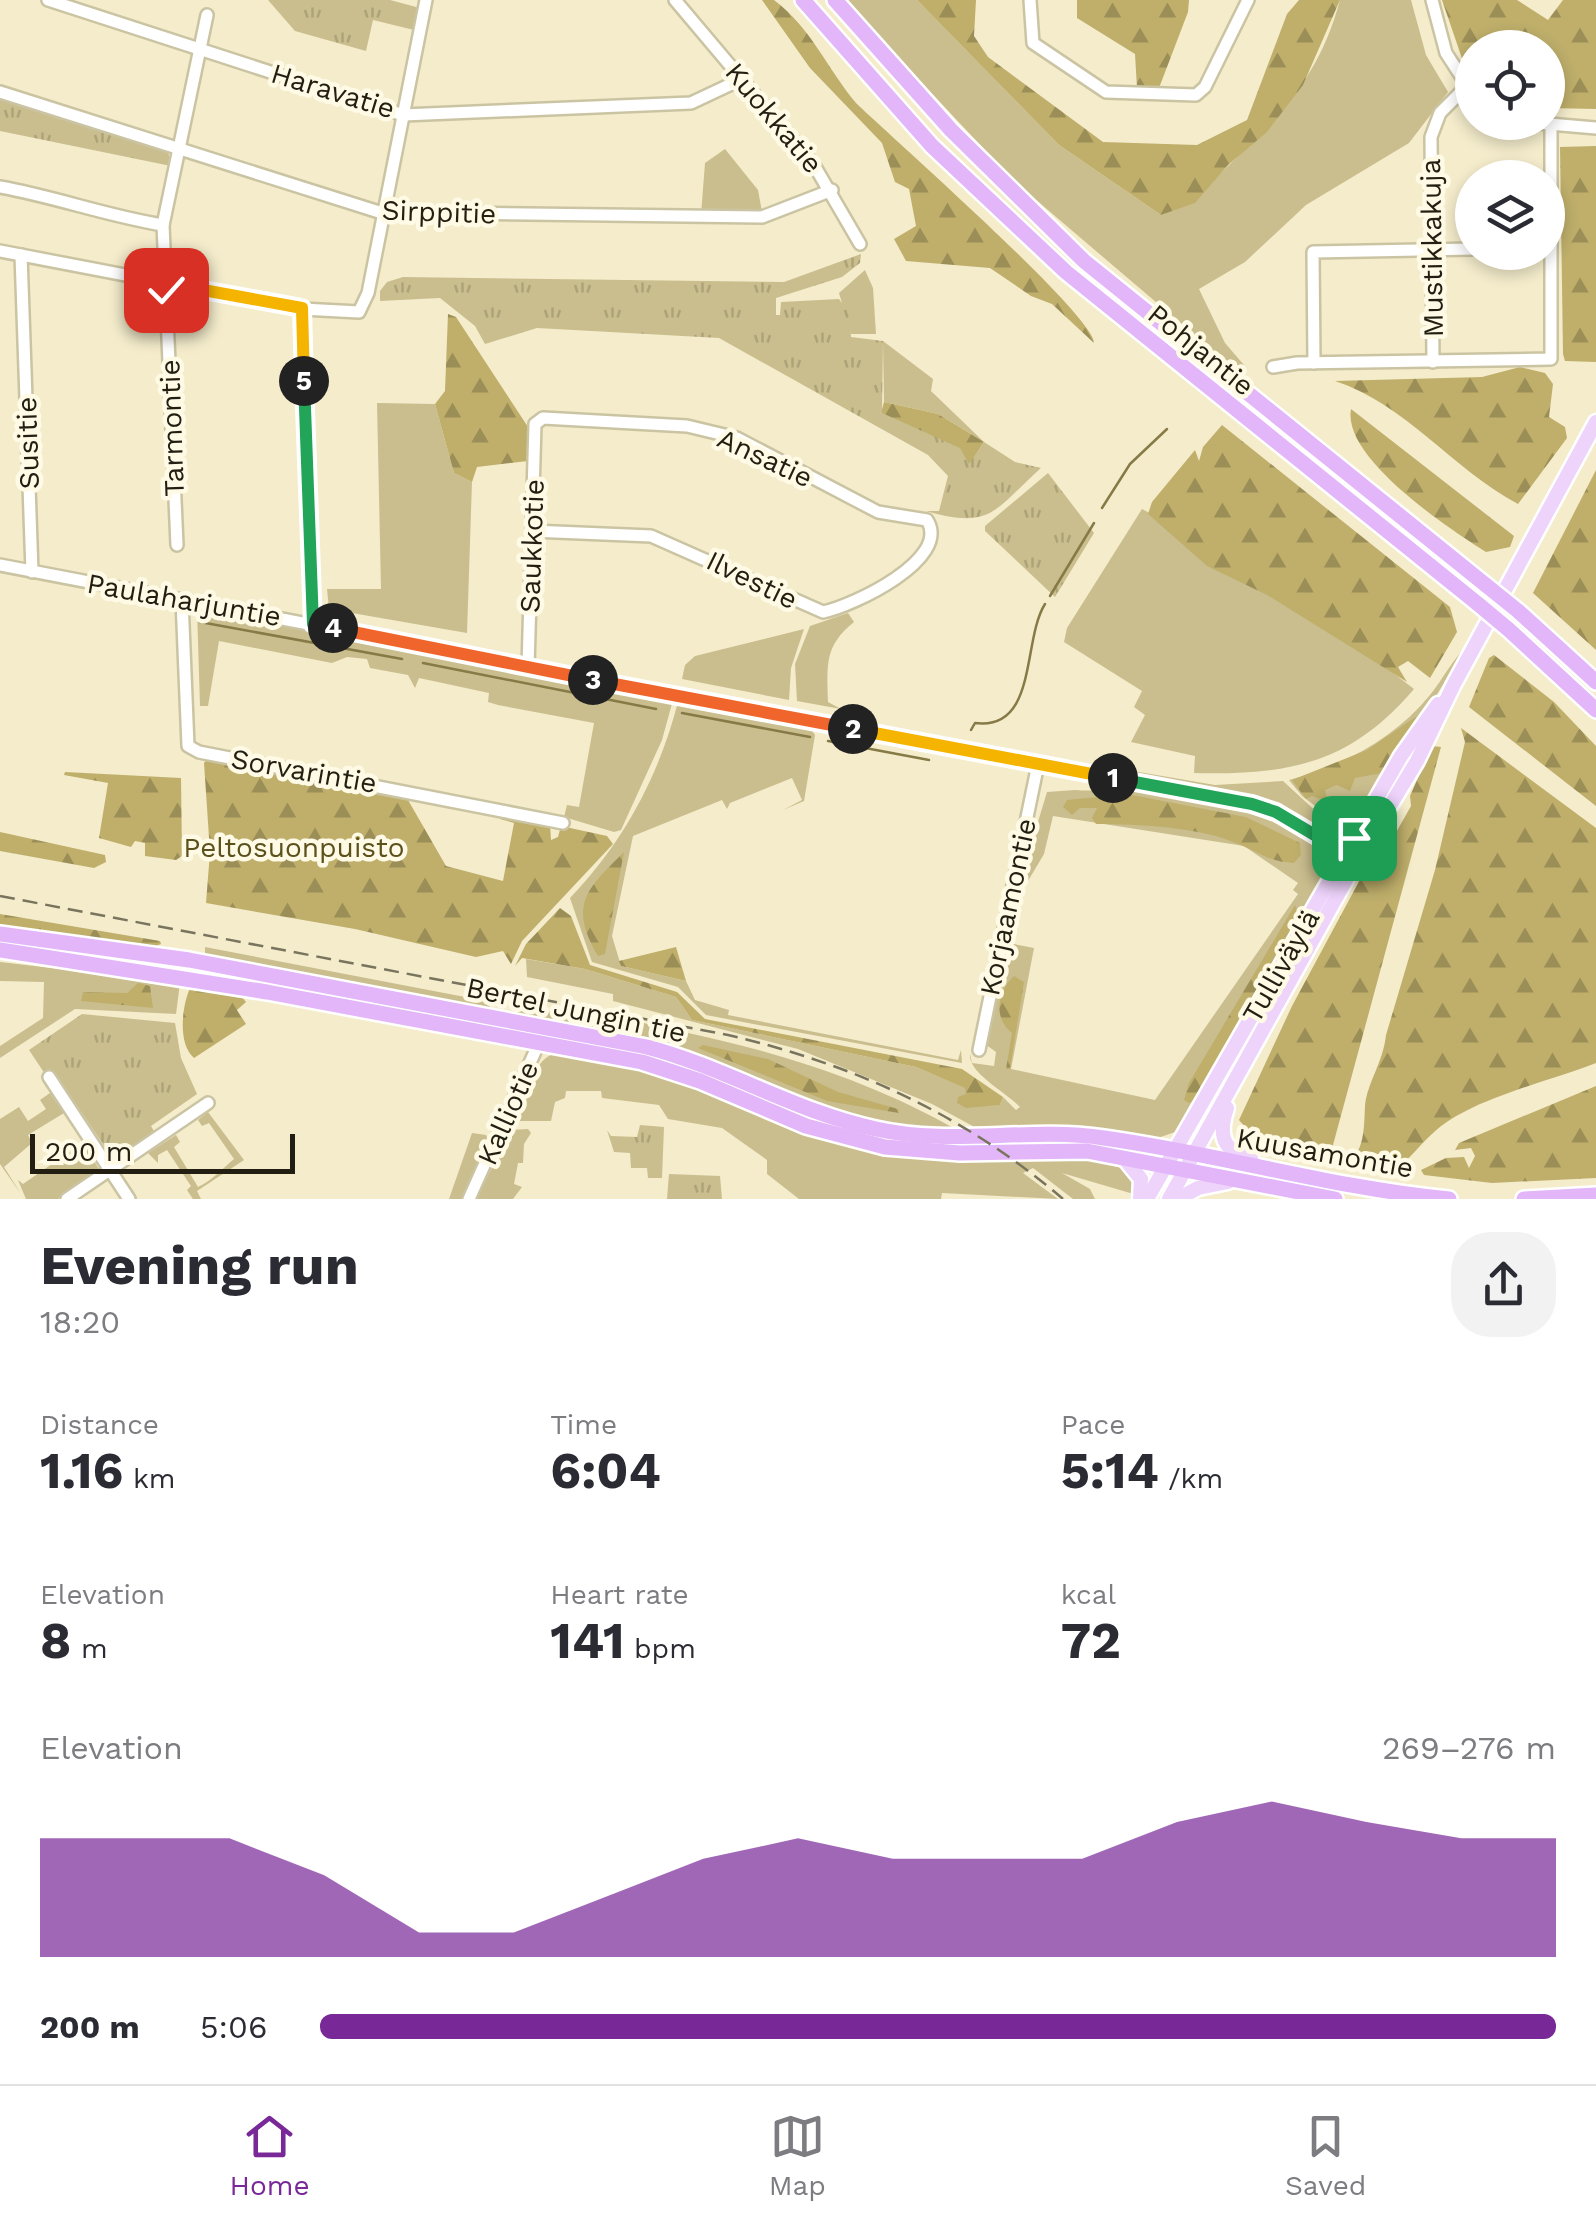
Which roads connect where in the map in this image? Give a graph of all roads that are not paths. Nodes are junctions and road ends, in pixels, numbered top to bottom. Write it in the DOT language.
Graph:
graph roads {
  1 [pos="48,0"];
  2 [pos="426,0"];
  3 [pos="674,0"];
  4 [pos="803,0"];
  5 [pos="835,0"];
  6 [pos="1030,0"];
  7 [pos="1248,0"];
  8 [pos="1432,0"];
  9 [pos="207,15"];
  10 [pos="199,49"];
  11 [pos="1455,65"];
  12 [pos="742,79"];
  13 [pos="0,92"];
  14 [pos="1455,98"];
  15 [pos="404,115"];
  16 [pos="1565,128"];
  17 [pos="1596,128"];
  18 [pos="177,149"];
  19 [pos="0,187"];
  20 [pos="832,190"];
  21 [pos="384,213"];
  22 [pos="163,226"];
  23 [pos="860,244"];
  24 [pos="1455,249"];
  25 [pos="0,250"];
  26 [pos="1432,250"];
  27 [pos="21,255"];
  28 [pos="1549,270"];
  29 [pos="165,283"];
  30 [pos="302,308"];
  31 [pos="1434,362"];
  32 [pos="1314,363"];
  33 [pos="1273,367"];
  34 [pos="1596,422"];
  35 [pos="535,424"];
  36 [pos="931,524"];
  37 [pos="532,531"];
  38 [pos="177,545"];
  39 [pos="0,565"];
  40 [pos="32,572"];
  41 [pos="182,600"];
  42 [pos="313,624"];
  43 [pos="528,667"];
  44 [pos="1596,682"];
  45 [pos="1596,713"];
  46 [pos="1038,764"];
  47 [pos="563,823"];
  48 [pos="1351,856"];
  49 [pos="0,934"];
  50 [pos="0,950"];
  51 [pos="542,1035"];
  52 [pos="979,1050"];
  53 [pos="49,1077"];
  54 [pos="1234,1086"];
  55 [pos="208,1104"];
  56 [pos="1175,1151"];
  57 [pos="1192,1154"];
  58 [pos="1124,1158"];
  59 [pos="1166,1167"];
  60 [pos="110,1170"];
  61 [pos="1183,1171"];
  62 [pos="1328,1180"];
  63 [pos="1242,1182"];
  64 [pos="1596,1194"];
  65 [pos="1418,1198"];
  66 [pos="67,1199"];
  67 [pos="129,1199"];
  68 [pos="469,1199"];
  69 [pos="1144,1199"];
  70 [pos="1169,1199"];
  71 [pos="1178,1199"];
  72 [pos="1335,1199"];
  73 [pos="1449,1199"];
  74 [pos="1524,1199"];
  1 -- 10 [label="street, Haravatie"];
  2 -- 15 [label="street"];
  3 -- 12 [label="street, Kuokkatie"];
  4 -- 45 [label="highway, Pohjantie, bridge"];
  5 -- 44 [label="highway, Pohjantie, bridge"];
  6 -- 7 [label="street"];
  8 -- 11 [label="street"];
  9 -- 10 [label="street, Tarmontie"];
  10 -- 15 [label="street, Haravatie"];
  10 -- 18 [label="street, Tarmontie"];
  12 -- 15 [label="street, Haravatie"];
  12 -- 20 [label="street, Kuokkatie"];
  13 -- 18 [label="street, Sirppitie"];
  14 -- 26 [label="street, Mustikkakuja"];
  15 -- 21 [label="street"];
  16 -- 17 [label="street"];
  18 -- 21 [label="street, Sirppitie"];
  18 -- 22 [label="street, Tarmontie"];
  19 -- 22 [label="street"];
  20 -- 21 [label="street, Sirppitie"];
  20 -- 23 [label="street, Kuokkatie"];
  21 -- 30 [label="street"];
  22 -- 29 [label="street, Tarmontie"];
  24 -- 26 [label="street"];
  25 -- 27 [label="street"];
  26 -- 31 [label="street, Mustikkakuja"];
  26 -- 32 [label="street"];
  27 -- 29 [label="street"];
  27 -- 40 [label="street, Susitie"];
  28 -- 31 [label="street"];
  29 -- 30 [label="street"];
  29 -- 38 [label="street, Tarmontie"];
  30 -- 42 [label="street"];
  31 -- 32 [label="street"];
  32 -- 33 [label="street"];
  34 -- 48 [label="main road, Tulliväylä"];
  35 -- 36 [label="street, Ansatie"];
  35 -- 37 [label="street, Saukkotie"];
  36 -- 37 [label="street, Ilvestie"];
  37 -- 43 [label="street, Saukkotie"];
  39 -- 40 [label="street, Paulaharjuntie"];
  40 -- 41 [label="street, Paulaharjuntie"];
  41 -- 42 [label="street, Paulaharjuntie"];
  41 -- 47 [label="street, Sorvarintie"];
  42 -- 43 [label="street, Paulaharjuntie"];
  43 -- 46 [label="street, Paulaharjuntie"];
  46 -- 48 [label="street, Paulaharjuntie"];
  46 -- 52 [label="street, Korjaamontie"];
  48 -- 54 [label="main road, Tulliväylä"];
  48 -- 56 [label="main road, Tulliväylä"];
  49 -- 51 [label="highway, Bertel Jungin tie"];
  50 -- 51 [label="highway, Bertel Jungin tie"];
  51 -- 56 [label="highway, Bertel Jungin tie"];
  51 -- 58 [label="highway, Bertel Jungin tie"];
  51 -- 68 [label="street, Kalliotie"];
  53 -- 60 [label="street"];
  54 -- 57 [label="main road, Tulliväylä"];
  54 -- 62 [label="main road"];
  55 -- 60 [label="street"];
  56 -- 57 [label="highway, Bertel Jungin tie"];
  56 -- 59 [label="main road, Tulliväylä"];
  57 -- 61 [label="main road, Tulliväylä"];
  57 -- 62 [label="highway, Kuusamontie"];
  58 -- 59 [label="highway, Bertel Jungin tie"];
  58 -- 69 [label="main road"];
  59 -- 61 [label="highway, Kuusamontie"];
  59 -- 69 [label="main road, Tulliväylä"];
  60 -- 66 [label="street"];
  60 -- 67 [label="street"];
  61 -- 63 [label="highway, Kuusamontie"];
  61 -- 70 [label="main road, Tulliväylä"];
  62 -- 65 [label="highway, Kuusamontie"];
  63 -- 71 [label="main road"];
  63 -- 72 [label="highway, Kuusamontie"];
  64 -- 74 [label="highway"];
  65 -- 73 [label="highway, Kuusamontie"];
}
